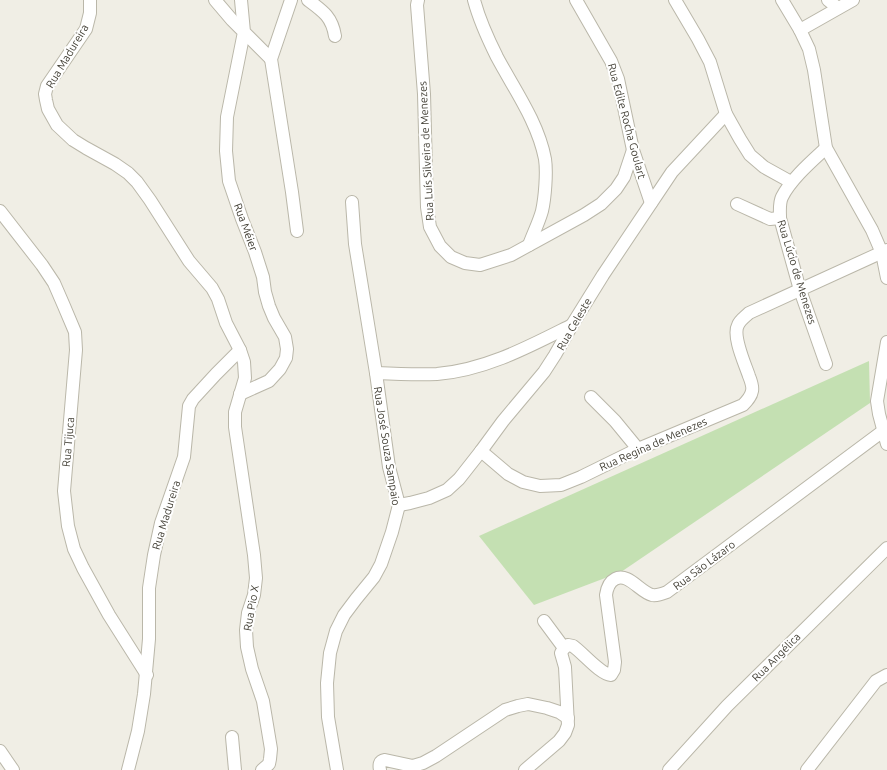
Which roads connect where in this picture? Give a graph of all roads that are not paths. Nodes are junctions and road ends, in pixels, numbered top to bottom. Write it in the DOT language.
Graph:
graph roads {
  1 [pos="90,0"];
  2 [pos="215,0"];
  3 [pos="241,0"];
  4 [pos="291,0"];
  5 [pos="308,0"];
  6 [pos="418,0"];
  7 [pos="474,0"];
  8 [pos="576,0"];
  9 [pos="675,0"];
  10 [pos="782,0"];
  11 [pos="828,0"];
  12 [pos="853,0"];
  13 [pos="838,8"];
  14 [pos="800,30"];
  15 [pos="244,32"];
  16 [pos="336,36"];
  17 [pos="271,59"];
  18 [pos="726,114"];
  19 [pos="826,148"];
  20 [pos="633,150"];
  21 [pos="791,182"];
  22 [pos="352,202"];
  23 [pos="651,203"];
  24 [pos="737,204"];
  25 [pos="0,211"];
  26 [pos="780,218"];
  27 [pos="297,231"];
  28 [pos="529,245"];
  29 [pos="884,251"];
  30 [pos="887,278"];
  31 [pos="800,290"];
  32 [pos="572,325"];
  33 [pos="887,342"];
  34 [pos="240,350"];
  35 [pos="826,364"];
  36 [pos="376,373"];
  37 [pos="883,382"];
  38 [pos="240,394"];
  39 [pos="591,397"];
  40 [pos="883,431"];
  41 [pos="887,444"];
  42 [pos="638,449"];
  43 [pos="481,451"];
  44 [pos="399,505"];
  45 [pos="887,548"];
  46 [pos="544,621"];
  47 [pos="564,648"];
  48 [pos="146,675"];
  49 [pos="887,675"];
  50 [pos="568,718"];
  51 [pos="232,737"];
  52 [pos="0,751"];
  53 [pos="13,770"];
  54 [pos="128,770"];
  55 [pos="235,770"];
  56 [pos="262,770"];
  57 [pos="337,770"];
  58 [pos="380,770"];
  59 [pos="525,770"];
  60 [pos="669,770"];
  61 [pos="807,770"];
  1 -- 34 [label="street, Rua Madureira"];
  2 -- 15 [label="street"];
  3 -- 15 [label="street, Rua Méier"];
  4 -- 17 [label="street"];
  5 -- 16 [label="street"];
  6 -- 28 [label="street, Rua Luís Silveira de Menezes"];
  7 -- 28 [label="street"];
  8 -- 20 [label="street, Rua Edite Rocha Goulart"];
  9 -- 18 [label="street"];
  10 -- 14 [label="street"];
  11 -- 13 [label="street"];
  12 -- 13 [label="street"];
  13 -- 14 [label="street"];
  14 -- 19 [label="street"];
  15 -- 17 [label="street"];
  15 -- 38 [label="street, Rua Méier"];
  17 -- 27 [label="street"];
  18 -- 21 [label="street"];
  18 -- 23 [label="street, Rua Celeste"];
  19 -- 21 [label="street, Rua Lúcio de Menezes"];
  19 -- 29 [label="street"];
  20 -- 23 [label="street, Rua Edite Rocha Goulart"];
  20 -- 28 [label="street, Rua Luís Silveira de Menezes"];
  21 -- 26 [label="street, Rua Lúcio de Menezes"];
  22 -- 36 [label="street, Rua José Souza Sampaio"];
  23 -- 32 [label="street, Rua Celeste"];
  24 -- 26 [label="street"];
  25 -- 48 [label="street, Rua Tijuca"];
  26 -- 31 [label="street, Rua Lúcio de Menezes"];
  29 -- 30 [label="street"];
  29 -- 31 [label="street"];
  31 -- 35 [label="street, Rua Lúcio de Menezes"];
  31 -- 42 [label="street, Rua Regina de Menezes"];
  32 -- 36 [label="street"];
  32 -- 43 [label="street, Rua Celeste"];
  33 -- 37 [label="street"];
  34 -- 38 [label="street, Rua Madureira"];
  34 -- 48 [label="street, Rua Madureira"];
  36 -- 44 [label="street, Rua José Souza Sampaio"];
  37 -- 40 [label="street"];
  38 -- 56 [label="street, Rua Pio X"];
  39 -- 42 [label="street"];
  40 -- 41 [label="street"];
  40 -- 47 [label="street, Rua São Lázaro"];
  42 -- 43 [label="street, Rua Regina de Menezes"];
  43 -- 44 [label="street, Rua Celeste"];
  44 -- 57 [label="street, Rua José Souza Sampaio"];
  45 -- 60 [label="street, Rua Angélica"];
  46 -- 47 [label="street"];
  47 -- 50 [label="street"];
  48 -- 54 [label="street, Rua Madureira"];
  49 -- 61 [label="street"];
  50 -- 58 [label="street"];
  50 -- 59 [label="street"];
  51 -- 55 [label="street"];
  52 -- 53 [label="street"];
}
